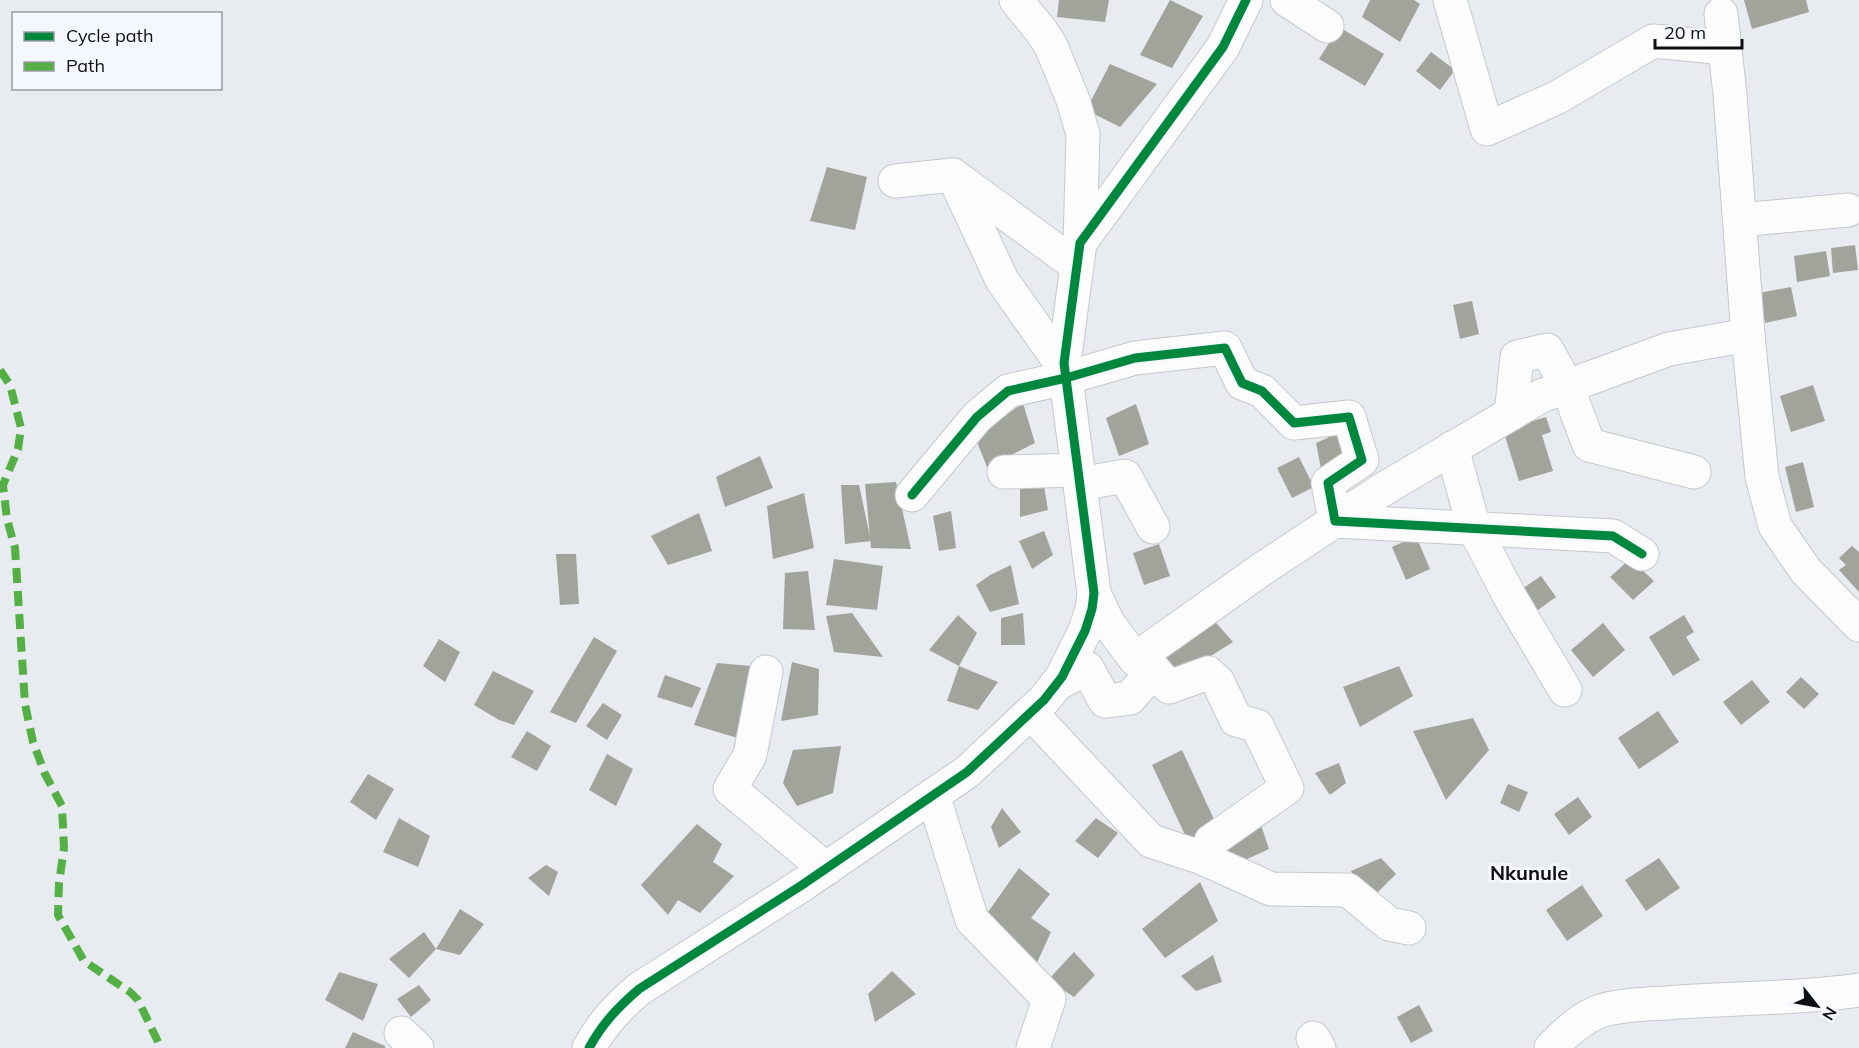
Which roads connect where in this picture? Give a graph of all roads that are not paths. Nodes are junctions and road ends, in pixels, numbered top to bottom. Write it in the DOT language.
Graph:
graph roads {
  1 [pos="1016,0"];
  2 [pos="1246,0"];
  3 [pos="1287,0"];
  4 [pos="1450,0"];
  5 [pos="1722,14"];
  6 [pos="1327,26"];
  7 [pos="1725,48"];
  8 [pos="954,175"];
  9 [pos="895,181"];
  10 [pos="1848,210"];
  11 [pos="1740,220"];
  12 [pos="1078,254"];
  13 [pos="1748,335"];
  14 [pos="1065,374"];
  15 [pos="1567,386"];
  16 [pos="1511,414"];
  17 [pos="1452,448"];
  18 [pos="1004,472"];
  19 [pos="1694,472"];
  20 [pos="1079,477"];
  21 [pos="912,495"];
  22 [pos="1335,521"];
  23 [pos="1153,527"];
  24 [pos="1474,528"];
  25 [pos="1642,554"];
  26 [pos="1094,593"];
  27 [pos="1859,625"];
  28 [pos="1145,664"];
  29 [pos="766,672"];
  30 [pos="1057,684"];
  31 [pos="1565,690"];
  32 [pos="1031,713"];
  33 [pos="933,795"];
  34 [pos="1207,860"];
  35 [pos="826,869"];
  36 [pos="1409,928"];
  37 [pos="1859,990"];
  38 [pos="589,1048"];
  39 [pos="1033,1048"];
  40 [pos="1551,1048"];
  1 -- 12 [label="street"];
  2 -- 12 [label="street"];
  3 -- 6 [label="street"];
  4 -- 7 [label="street"];
  5 -- 7 [label="street"];
  7 -- 11 [label="street"];
  8 -- 9 [label="street"];
  8 -- 12 [label="street"];
  8 -- 14 [label="street"];
  10 -- 11 [label="street"];
  11 -- 13 [label="street"];
  12 -- 14 [label="street"];
  13 -- 15 [label="street"];
  13 -- 27 [label="street"];
  14 -- 20 [label="street"];
  14 -- 21 [label="street"];
  14 -- 22 [label="street"];
  15 -- 16 [label="street"];
  15 -- 16 [label="street"];
  15 -- 19 [label="street"];
  16 -- 17 [label="street"];
  17 -- 22 [label="street"];
  17 -- 24 [label="street"];
  18 -- 20 [label="street"];
  20 -- 23 [label="street"];
  20 -- 26 [label="street"];
  22 -- 24 [label="street"];
  22 -- 28 [label="street"];
  24 -- 25 [label="street"];
  24 -- 31 [label="street"];
  26 -- 28 [label="street"];
  26 -- 30 [label="street"];
  28 -- 30 [label="street"];
  28 -- 34 [label="street"];
  29 -- 35 [label="street"];
  30 -- 32 [label="street"];
  32 -- 33 [label="street"];
  32 -- 34 [label="street"];
  33 -- 35 [label="street"];
  33 -- 39 [label="street"];
  34 -- 36 [label="street"];
  35 -- 38 [label="street"];
  37 -- 40 [label="street"];
}
